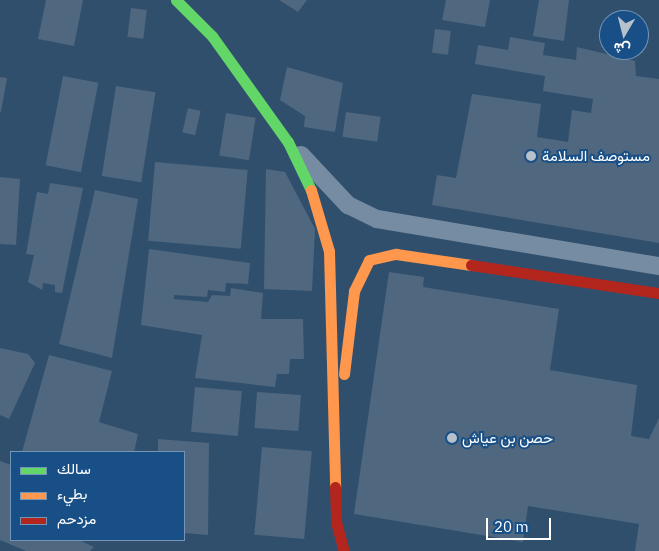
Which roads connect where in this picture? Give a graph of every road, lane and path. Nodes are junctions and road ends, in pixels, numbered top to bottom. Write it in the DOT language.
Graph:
graph roads {
  1 [pos="176,0"];
  2 [pos="288,142"];
  3 [pos="659,266"];
  4 [pos="659,293"];
  5 [pos="334,460"];
  6 [pos="344,551"];
  1 -- 2 [label="main road"];
  2 -- 3 [label="street"];
  2 -- 5 [label="main road"];
  4 -- 5 [label="main road"];
  5 -- 6 [label="main road"];
}
